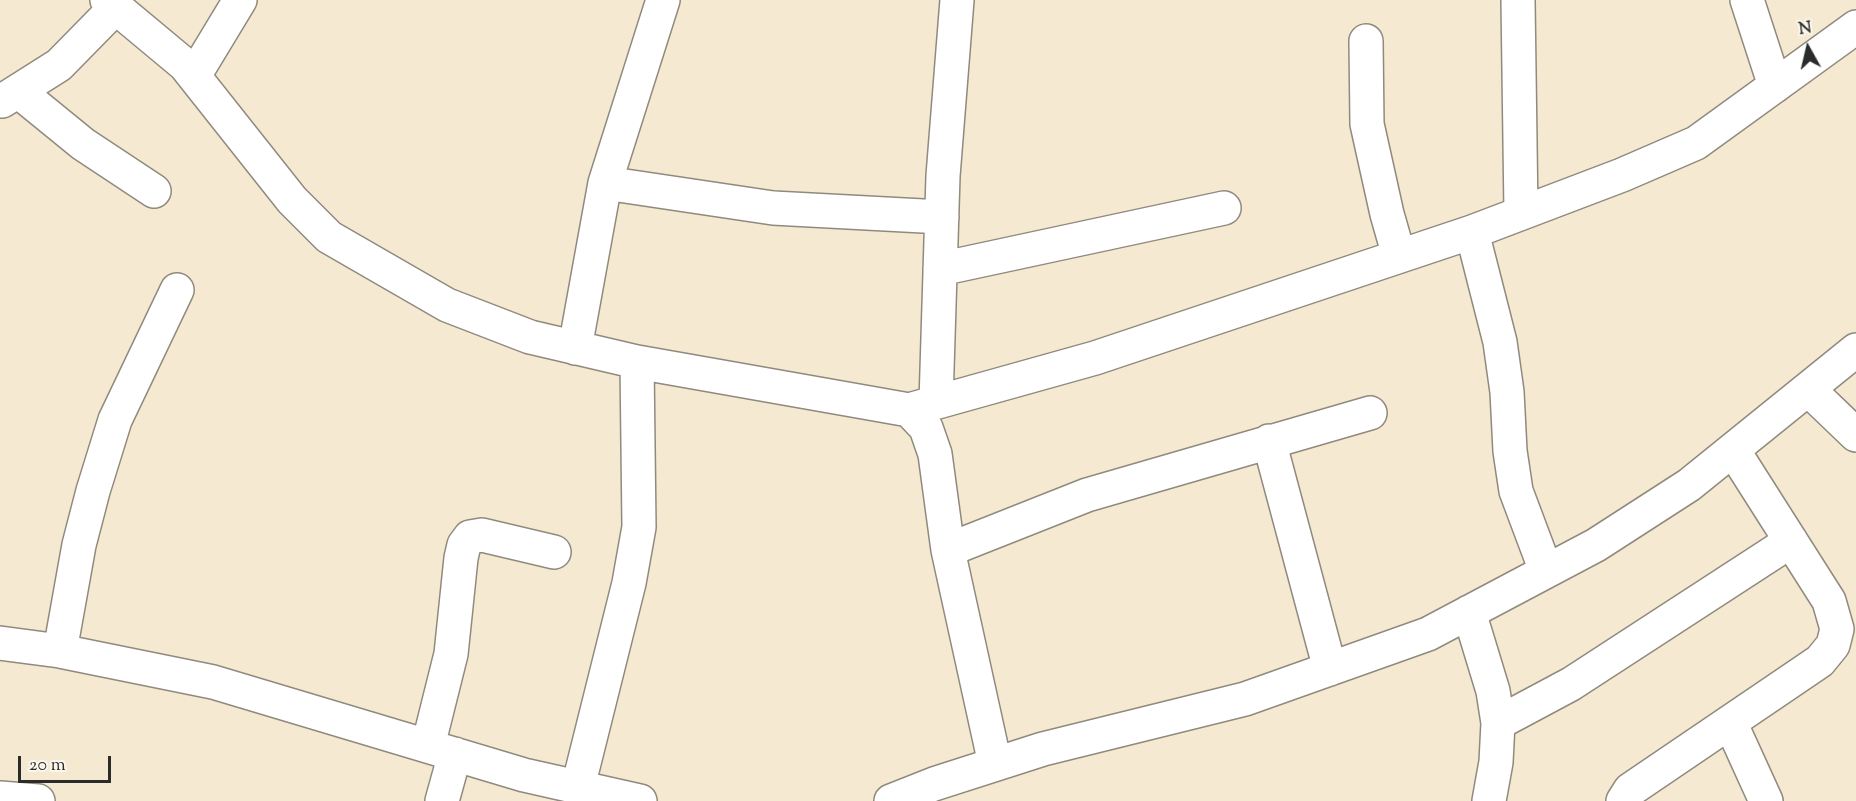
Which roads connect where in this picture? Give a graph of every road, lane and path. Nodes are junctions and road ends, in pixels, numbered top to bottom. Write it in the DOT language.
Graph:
graph roads {
  1 [pos="240,0"];
  2 [pos="663,0"];
  3 [pos="957,0"];
  4 [pos="1518,0"];
  5 [pos="1748,0"];
  6 [pos="111,4"];
  7 [pos="1856,27"];
  8 [pos="1365,41"];
  9 [pos="194,76"];
  10 [pos="1775,86"];
  11 [pos="9,97"];
  12 [pos="605,183"];
  13 [pos="154,191"];
  14 [pos="1224,208"];
  15 [pos="1521,213"];
  16 [pos="942,217"];
  17 [pos="1472,232"];
  18 [pos="1399,256"];
  19 [pos="940,269"];
  20 [pos="177,290"];
  21 [pos="575,348"];
  22 [pos="1856,350"];
  23 [pos="637,362"];
  24 [pos="1808,389"];
  25 [pos="922,406"];
  26 [pos="1370,413"];
  27 [pos="1856,435"];
  28 [pos="1269,441"];
  29 [pos="1733,450"];
  30 [pos="1791,541"];
  31 [pos="948,550"];
  32 [pos="554,552"];
  33 [pos="1546,572"];
  34 [pos="1469,612"];
  35 [pos="0,643"];
  36 [pos="60,651"];
  37 [pos="1330,669"];
  38 [pos="1730,722"];
  39 [pos="1498,723"];
  40 [pos="441,750"];
  41 [pos="995,764"];
  42 [pos="578,787"];
  43 [pos="442,801"];
  44 [pos="640,801"];
  45 [pos="891,801"];
  46 [pos="1489,801"];
  47 [pos="1623,801"];
  48 [pos="1766,801"];
  1 -- 9 [label="street"];
  2 -- 12 [label="street"];
  3 -- 16 [label="street"];
  4 -- 15 [label="street"];
  5 -- 10 [label="street"];
  6 -- 9 [label="street"];
  6 -- 11 [label="street"];
  7 -- 10 [label="street"];
  8 -- 18 [label="street"];
  9 -- 21 [label="street"];
  10 -- 15 [label="street"];
  11 -- 13 [label="street"];
  12 -- 16 [label="street"];
  12 -- 21 [label="street"];
  14 -- 19 [label="street"];
  15 -- 17 [label="street"];
  16 -- 19 [label="street"];
  17 -- 18 [label="street"];
  17 -- 33 [label="street"];
  18 -- 25 [label="street"];
  19 -- 25 [label="street"];
  20 -- 36 [label="street"];
  21 -- 23 [label="street"];
  22 -- 24 [label="street"];
  23 -- 25 [label="street"];
  23 -- 42 [label="street"];
  24 -- 27 [label="street"];
  24 -- 29 [label="street"];
  25 -- 31 [label="street"];
  26 -- 28 [label="street"];
  28 -- 31 [label="street"];
  28 -- 37 [label="street"];
  29 -- 30 [label="street"];
  29 -- 33 [label="street"];
  30 -- 38 [label="street"];
  30 -- 39 [label="street"];
  31 -- 41 [label="street"];
  32 -- 40 [label="street"];
  33 -- 34 [label="street"];
  34 -- 37 [label="street"];
  34 -- 39 [label="street"];
  35 -- 36 [label="street"];
  36 -- 40 [label="street"];
  37 -- 41 [label="street"];
  38 -- 47 [label="street"];
  38 -- 48 [label="street"];
  39 -- 46 [label="street"];
  40 -- 42 [label="street"];
  40 -- 43 [label="street"];
  41 -- 45 [label="street"];
  42 -- 44 [label="street"];
}
